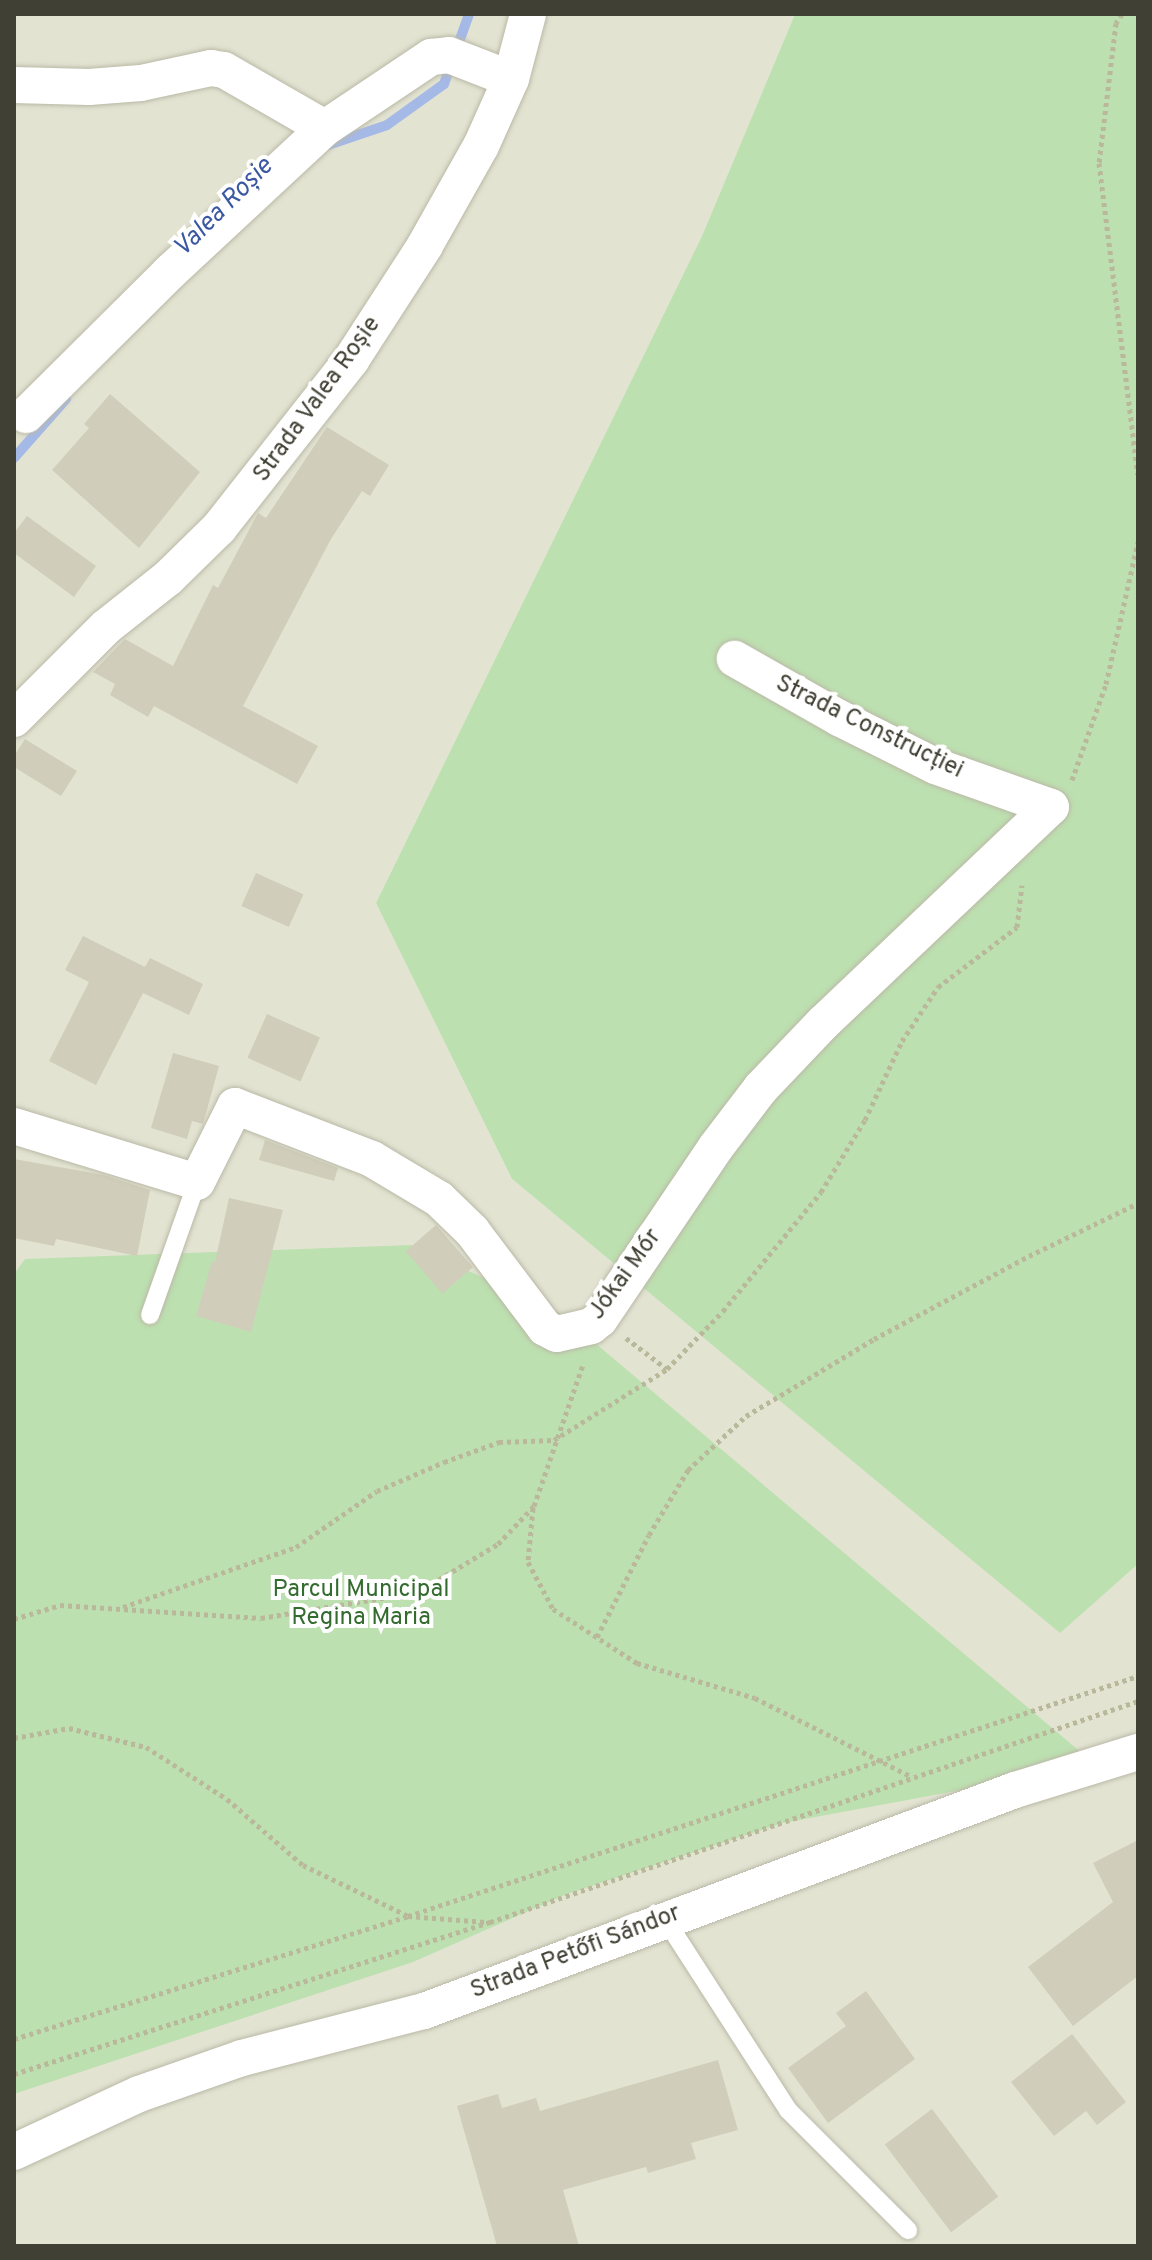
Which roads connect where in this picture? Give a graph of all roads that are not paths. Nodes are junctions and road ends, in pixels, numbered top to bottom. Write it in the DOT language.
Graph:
graph roads {
  1 [pos="528,14"];
  2 [pos="511,79"];
  3 [pos="14,85"];
  4 [pos="325,128"];
  5 [pos="26,415"];
  6 [pos="735,659"];
  7 [pos="14,719"];
  8 [pos="1051,807"];
  9 [pos="14,1126"];
  10 [pos="197,1182"];
  11 [pos="150,1315"];
  12 [pos="1138,1752"];
  13 [pos="665,1919"];
  14 [pos="14,2152"];
  15 [pos="908,2230"];
  1 -- 2 [label="street, Strada Valea Roșie"];
  2 -- 4 [label="street"];
  2 -- 7 [label="street, Strada Valea Roșie"];
  3 -- 4 [label="street"];
  4 -- 5 [label="street"];
  6 -- 8 [label="street, Strada Construcției"];
  8 -- 10 [label="street, Jókai Mór"];
  9 -- 10 [label="street"];
  10 -- 11 [label="lane"];
  12 -- 13 [label="street, Strada Petőfi Sándor"];
  13 -- 14 [label="street, Strada Petőfi Sándor"];
  13 -- 15 [label="lane"];
}
